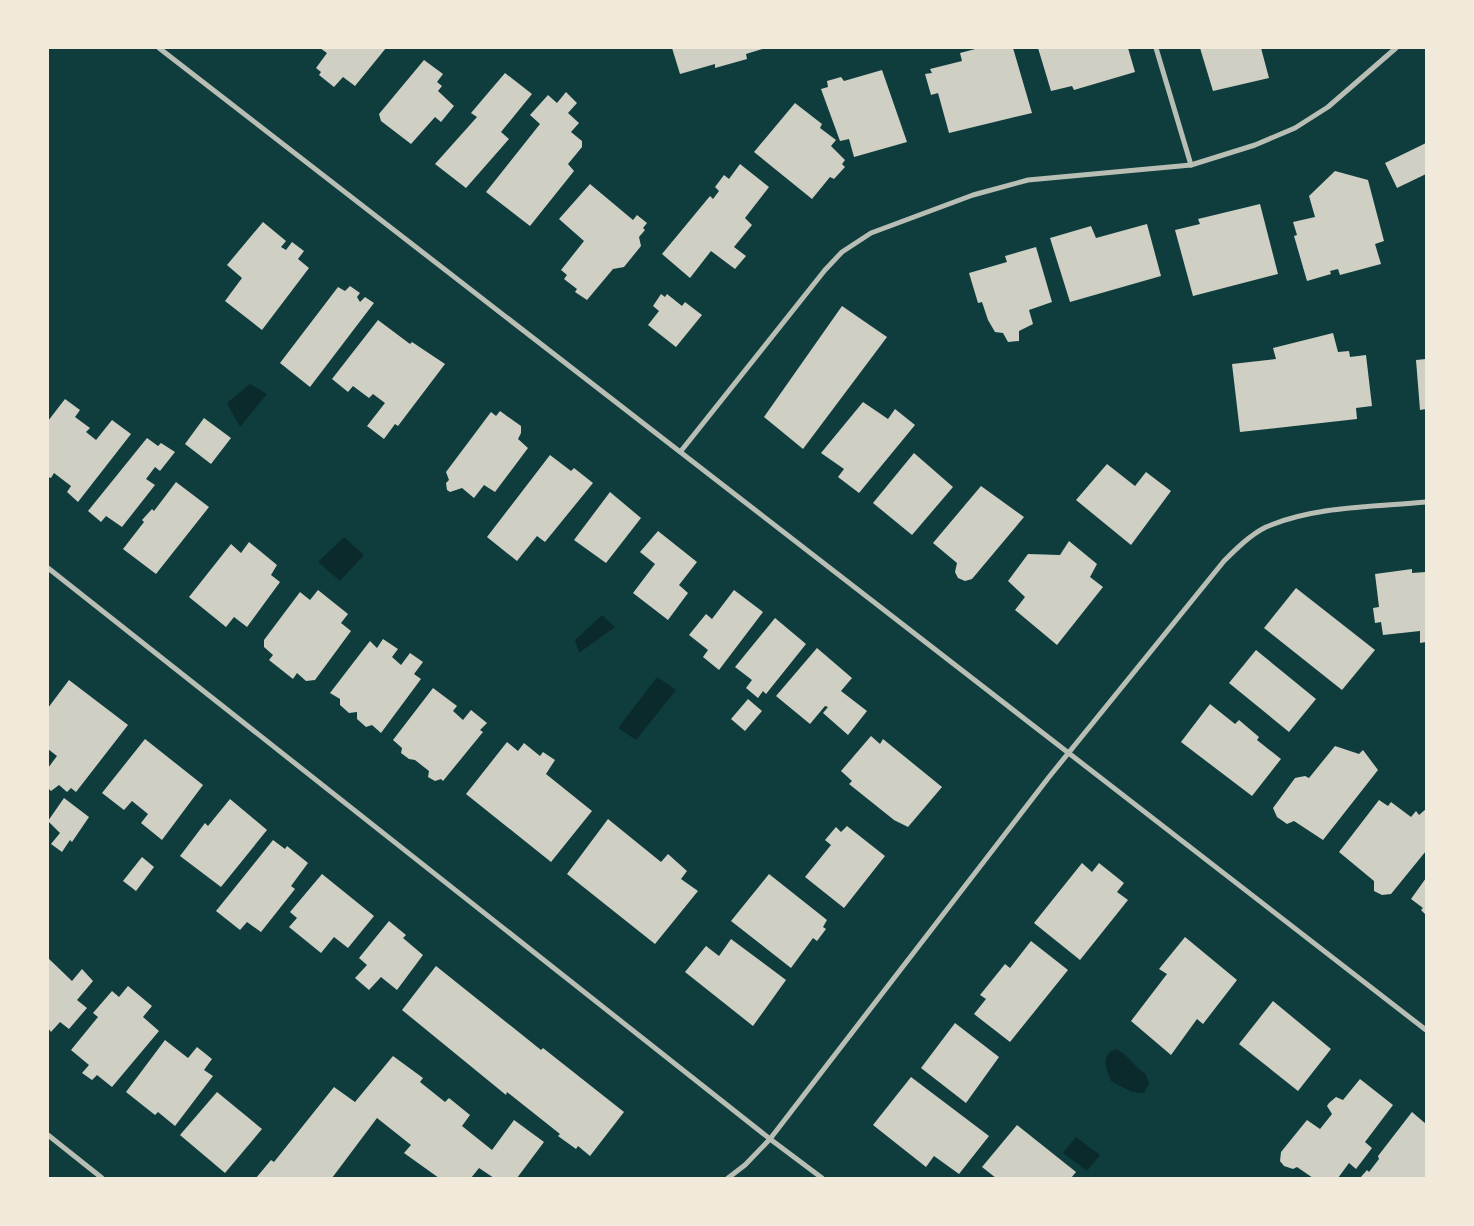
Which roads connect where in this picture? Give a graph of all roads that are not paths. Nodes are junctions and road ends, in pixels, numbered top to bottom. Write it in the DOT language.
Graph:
graph roads {
  1 [pos="159,48"];
  2 [pos="1156,48"];
  3 [pos="1396,48"];
  4 [pos="1191,164"];
  5 [pos="681,451"];
  6 [pos="1426,502"];
  7 [pos="48,568"];
  8 [pos="1068,753"];
  9 [pos="1426,1030"];
  10 [pos="48,1135"];
  11 [pos="770,1140"];
  12 [pos="102,1178"];
  13 [pos="728,1178"];
  14 [pos="822,1178"];
  1 -- 5 [label="street"];
  2 -- 4 [label="street"];
  3 -- 4 [label="street"];
  4 -- 5 [label="street"];
  5 -- 8 [label="street"];
  6 -- 8 [label="street"];
  7 -- 11 [label="street"];
  8 -- 9 [label="street"];
  8 -- 11 [label="street"];
  10 -- 12 [label="street"];
  11 -- 13 [label="street"];
  11 -- 14 [label="street"];
}
